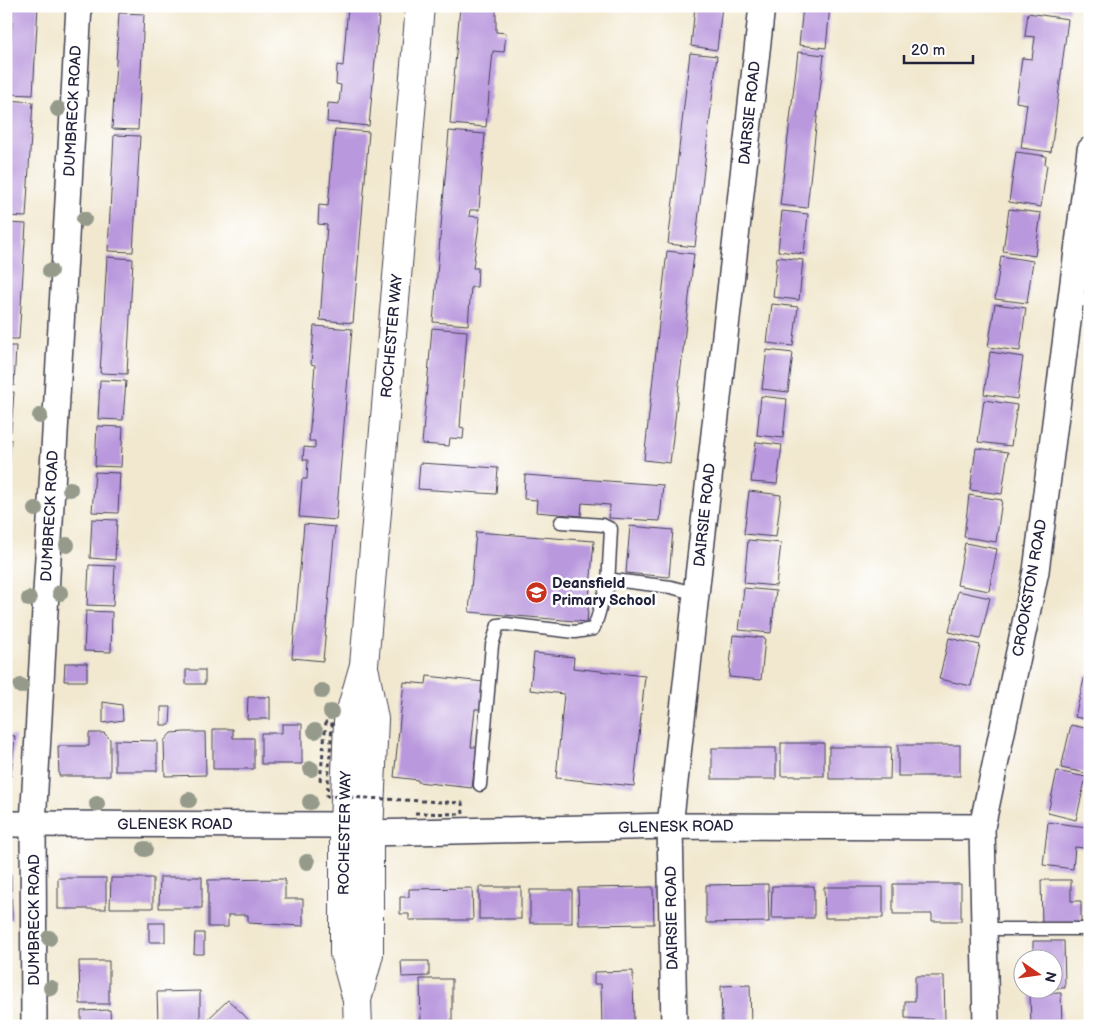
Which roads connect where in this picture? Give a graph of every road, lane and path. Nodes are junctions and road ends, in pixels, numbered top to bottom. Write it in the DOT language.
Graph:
graph roads {
  1 [pos="79,6"];
  2 [pos="420,6"];
  3 [pos="762,6"];
  4 [pos="1089,159"];
  5 [pos="1080,300"];
  6 [pos="561,522"];
  7 [pos="608,585"];
  8 [pos="697,594"];
  9 [pos="364,665"];
  10 [pos="320,781"];
  11 [pos="480,785"];
  12 [pos="414,814"];
  13 [pos="6,824"];
  14 [pos="33,824"];
  15 [pos="344,825"];
  16 [pos="670,826"];
  17 [pos="982,827"];
  18 [pos="369,833"];
  19 [pos="1090,928"];
  20 [pos="984,930"];
  21 [pos="358,1013"];
  22 [pos="34,1026"];
  23 [pos="674,1026"];
  24 [pos="986,1026"];
  1 -- 14 [label="street, DUMBRECK ROAD"];
  2 -- 9 [label="street, ROCHESTER WAY"];
  3 -- 8 [label="street, DAIRSIE ROAD"];
  4 -- 5 [label="street, CROOKSTON ROAD"];
  5 -- 17 [label="street, CROOKSTON ROAD"];
  6 -- 7 [label="lane"];
  7 -- 8 [label="lane"];
  7 -- 11 [label="lane"];
  8 -- 16 [label="street, DAIRSIE ROAD"];
  9 -- 15 [label="street, ROCHESTER WAY"];
  9 -- 18 [label="street, ROCHESTER WAY"];
  10 -- 12 [label="path, bridge"];
  13 -- 14 [label="street, GLENESK ROAD"];
  14 -- 15 [label="street, GLENESK ROAD"];
  14 -- 22 [label="street, DUMBRECK ROAD"];
  15 -- 21 [label="street, ROCHESTER WAY"];
  16 -- 17 [label="street, GLENESK ROAD"];
  16 -- 18 [label="street, GLENESK ROAD"];
  16 -- 23 [label="street, DAIRSIE ROAD"];
  17 -- 20 [label="street, CROOKSTON ROAD"];
  18 -- 21 [label="street, ROCHESTER WAY"];
  19 -- 20 [label="lane"];
  20 -- 24 [label="street, CROOKSTON ROAD"];
}
